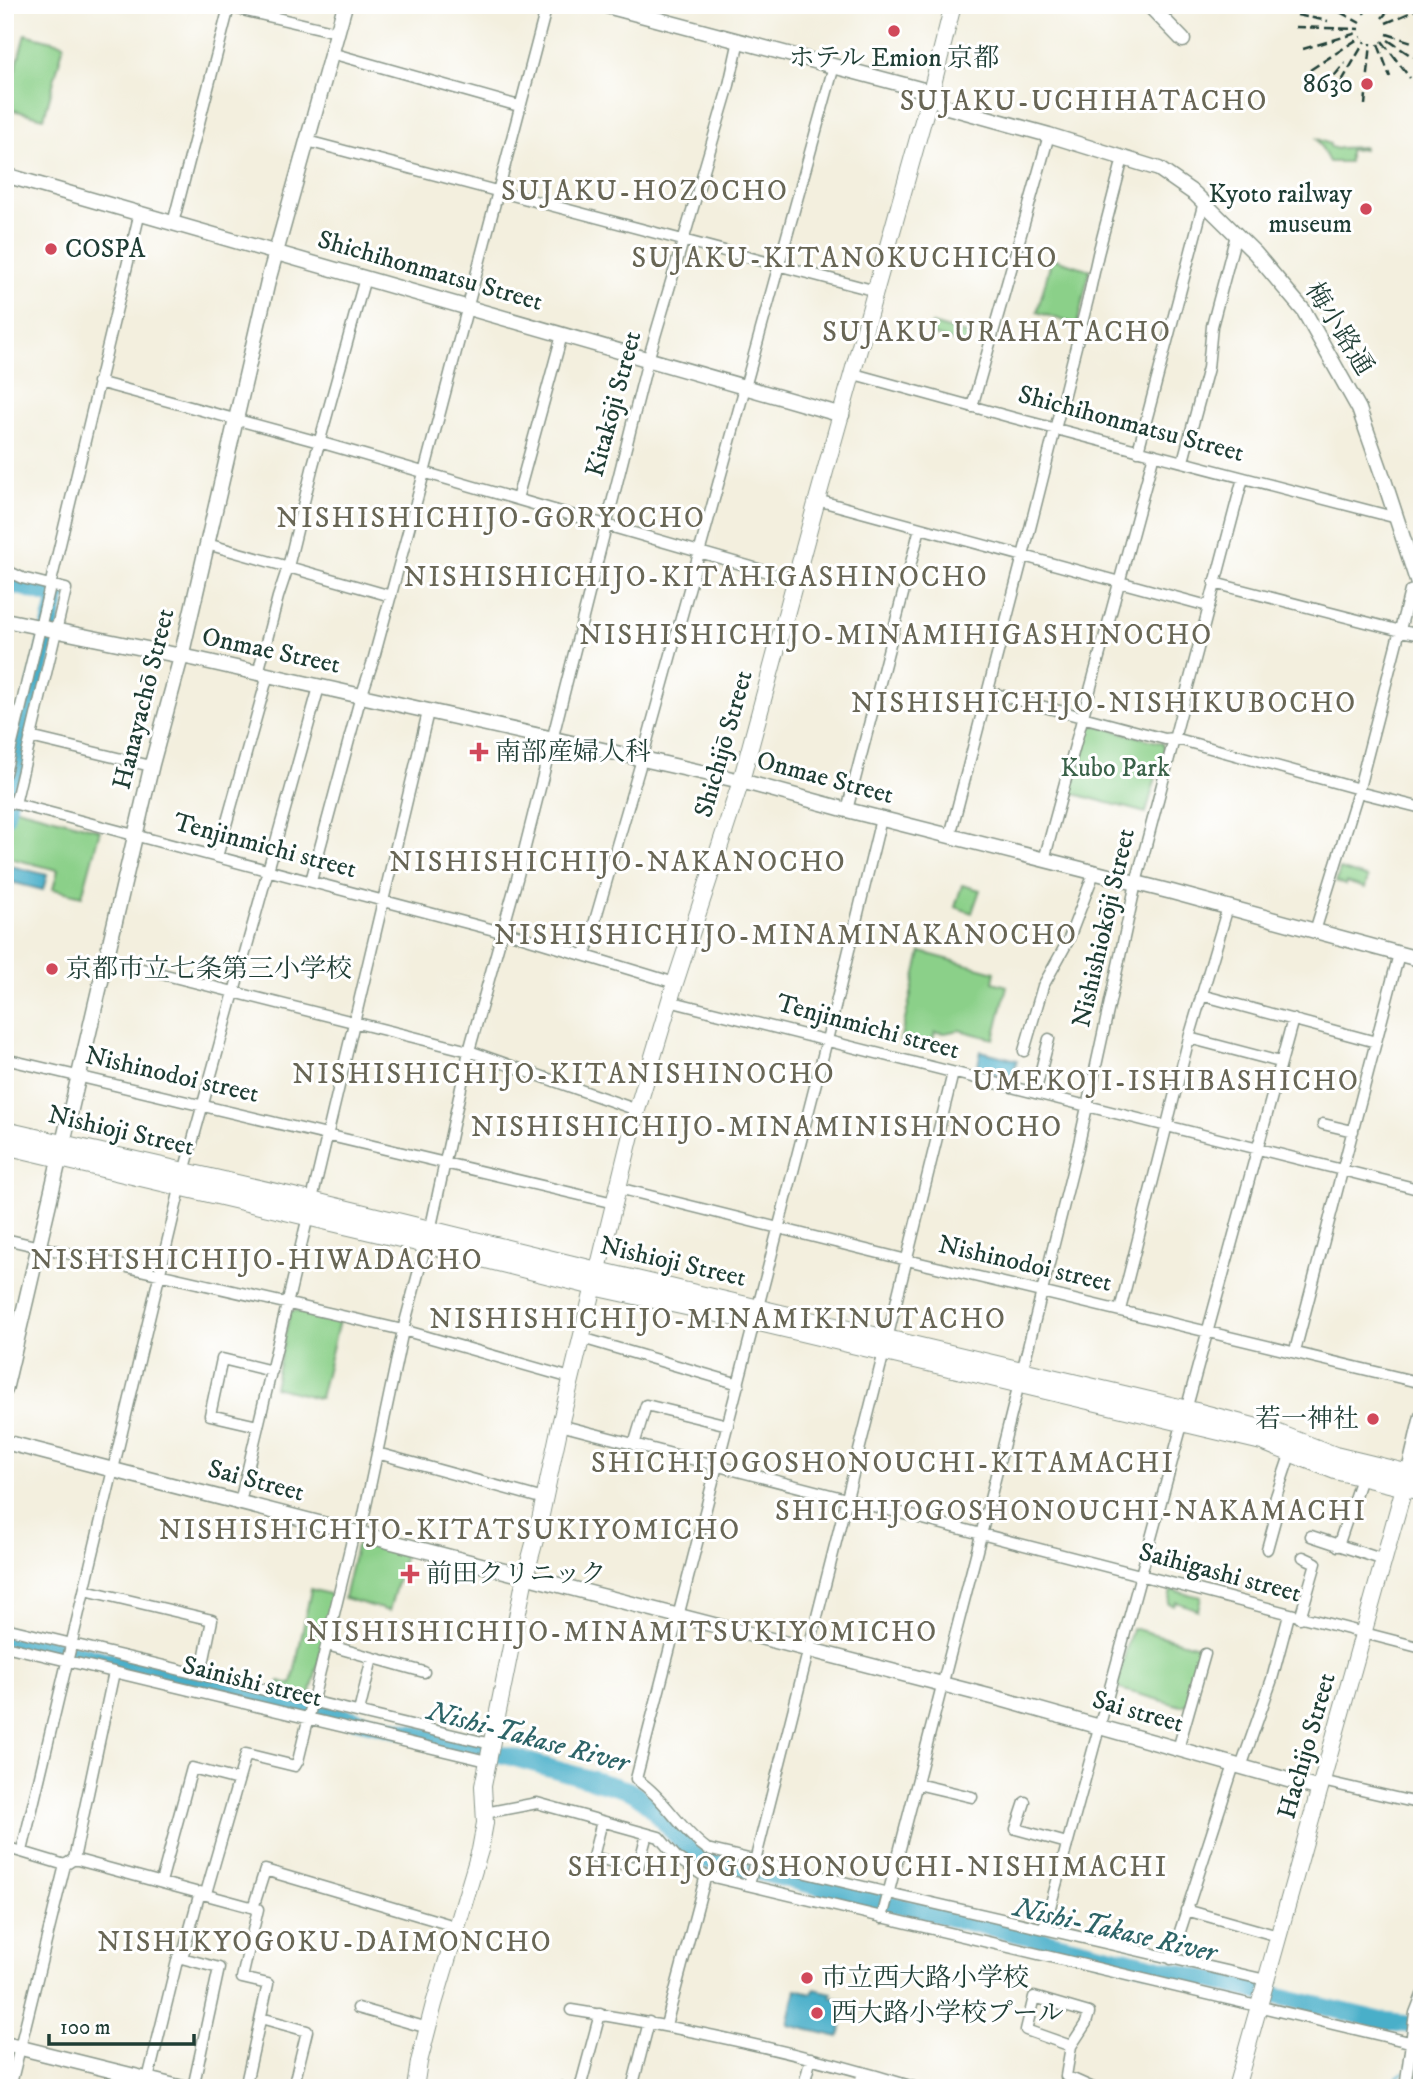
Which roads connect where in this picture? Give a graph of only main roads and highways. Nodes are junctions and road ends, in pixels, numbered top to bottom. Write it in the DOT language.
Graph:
graph roads {
  1 [pos="953,5"];
  2 [pos="5,1131"];
  3 [pos="5,1145"];
  4 [pos="61,1152"];
  5 [pos="596,1278"];
  6 [pos="1184,1416"];
  7 [pos="1414,1483"];
  8 [pos="415,2088"];
  9 [pos="1236,2088"];
  1 -- 5 [label="main road, Shichijō Street"];
  2 -- 4 [label="main road, Nishioji Street"];
  3 -- 4 [label="main road, Nishioji Street"];
  4 -- 5 [label="main road, Nishioji Street"];
  5 -- 6 [label="main road, Nishioji Street"];
  5 -- 8 [label="main road, Shichijō Street"];
  6 -- 7 [label="main road, Nishioji Street"];
  6 -- 7 [label="main road, Nishioji Street"];
  7 -- 9 [label="main road, Hachijo Street"];
}
